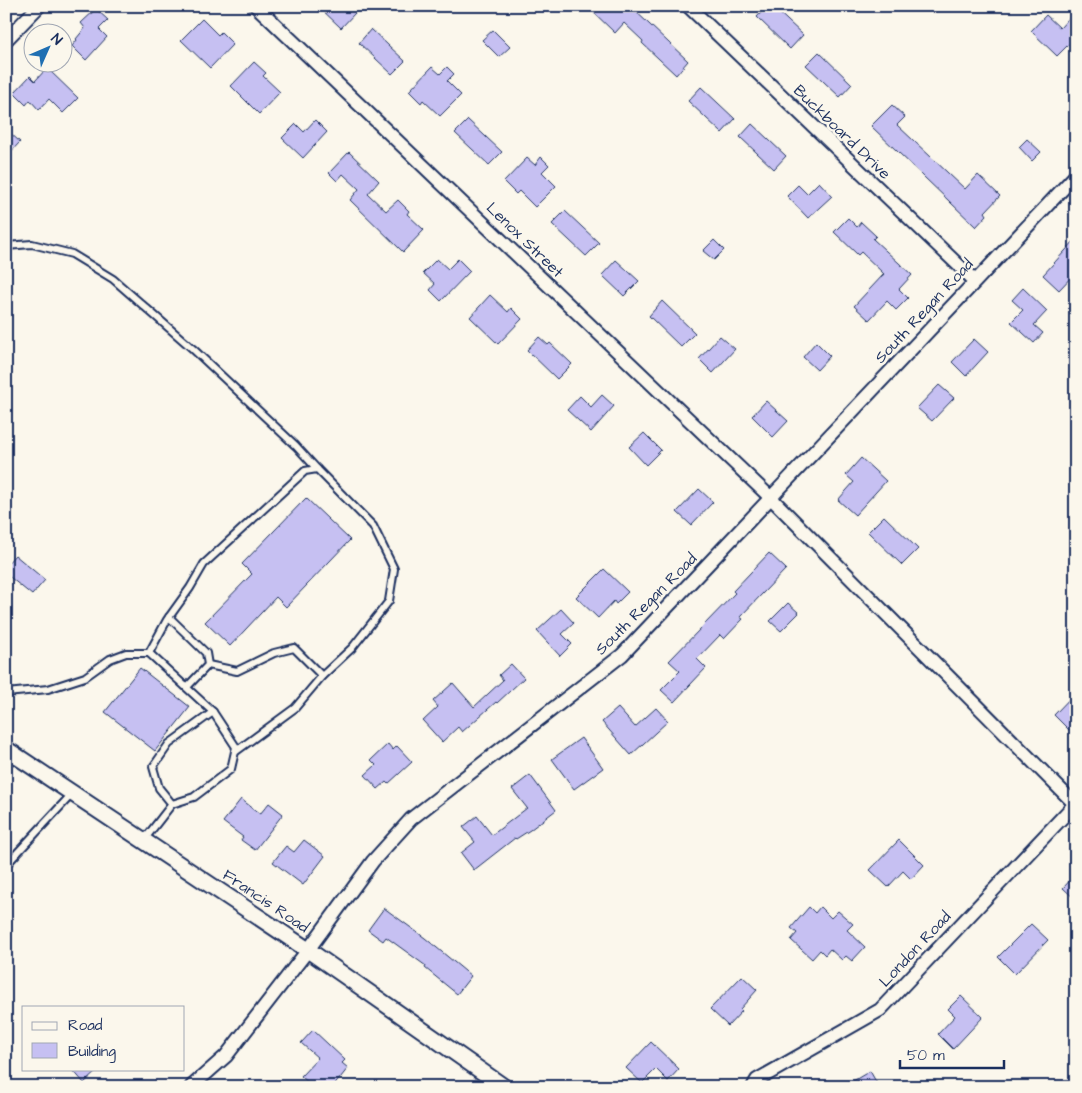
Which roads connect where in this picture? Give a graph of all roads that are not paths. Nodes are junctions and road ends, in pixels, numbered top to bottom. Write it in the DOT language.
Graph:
graph roads {
  1 [pos="39,6"];
  2 [pos="256,6"];
  3 [pos="688,6"];
  4 [pos="6,40"];
  5 [pos="1076,175"];
  6 [pos="6,246"];
  7 [pos="974,281"];
  8 [pos="317,469"];
  9 [pos="772,498"];
  10 [pos="169,617"];
  11 [pos="149,653"];
  12 [pos="208,665"];
  13 [pos="322,676"];
  14 [pos="187,687"];
  15 [pos="6,693"];
  16 [pos="213,712"];
  17 [pos="6,749"];
  18 [pos="235,752"];
  19 [pos="72,794"];
  20 [pos="172,804"];
  21 [pos="1075,804"];
  22 [pos="144,841"];
  23 [pos="6,865"];
  24 [pos="308,950"];
  25 [pos="191,1087"];
  26 [pos="504,1087"];
  27 [pos="753,1087"];
  1 -- 4 [label="street"];
  2 -- 9 [label="street, Lenox Street"];
  3 -- 7 [label="street, Buckboard Drive"];
  5 -- 7 [label="street, South Regan Road"];
  6 -- 8 [label="lane"];
  7 -- 9 [label="street, South Regan Road"];
  8 -- 10 [label="lane"];
  8 -- 13 [label="lane"];
  9 -- 21 [label="street, Lenox Street"];
  9 -- 24 [label="street, South Regan Road"];
  10 -- 11 [label="lane"];
  10 -- 12 [label="lane"];
  11 -- 14 [label="lane"];
  11 -- 15 [label="lane"];
  12 -- 13 [label="lane"];
  12 -- 14 [label="lane"];
  13 -- 18 [label="lane"];
  14 -- 16 [label="lane"];
  16 -- 18 [label="lane"];
  16 -- 20 [label="lane"];
  17 -- 19 [label="street, Francis Road"];
  18 -- 20 [label="lane"];
  19 -- 22 [label="street, Francis Road"];
  19 -- 23 [label="lane"];
  20 -- 22 [label="lane"];
  21 -- 27 [label="street, London Road"];
  22 -- 24 [label="street, Francis Road"];
  24 -- 25 [label="street, South Regan Road"];
  24 -- 26 [label="street, Francis Road"];
}
